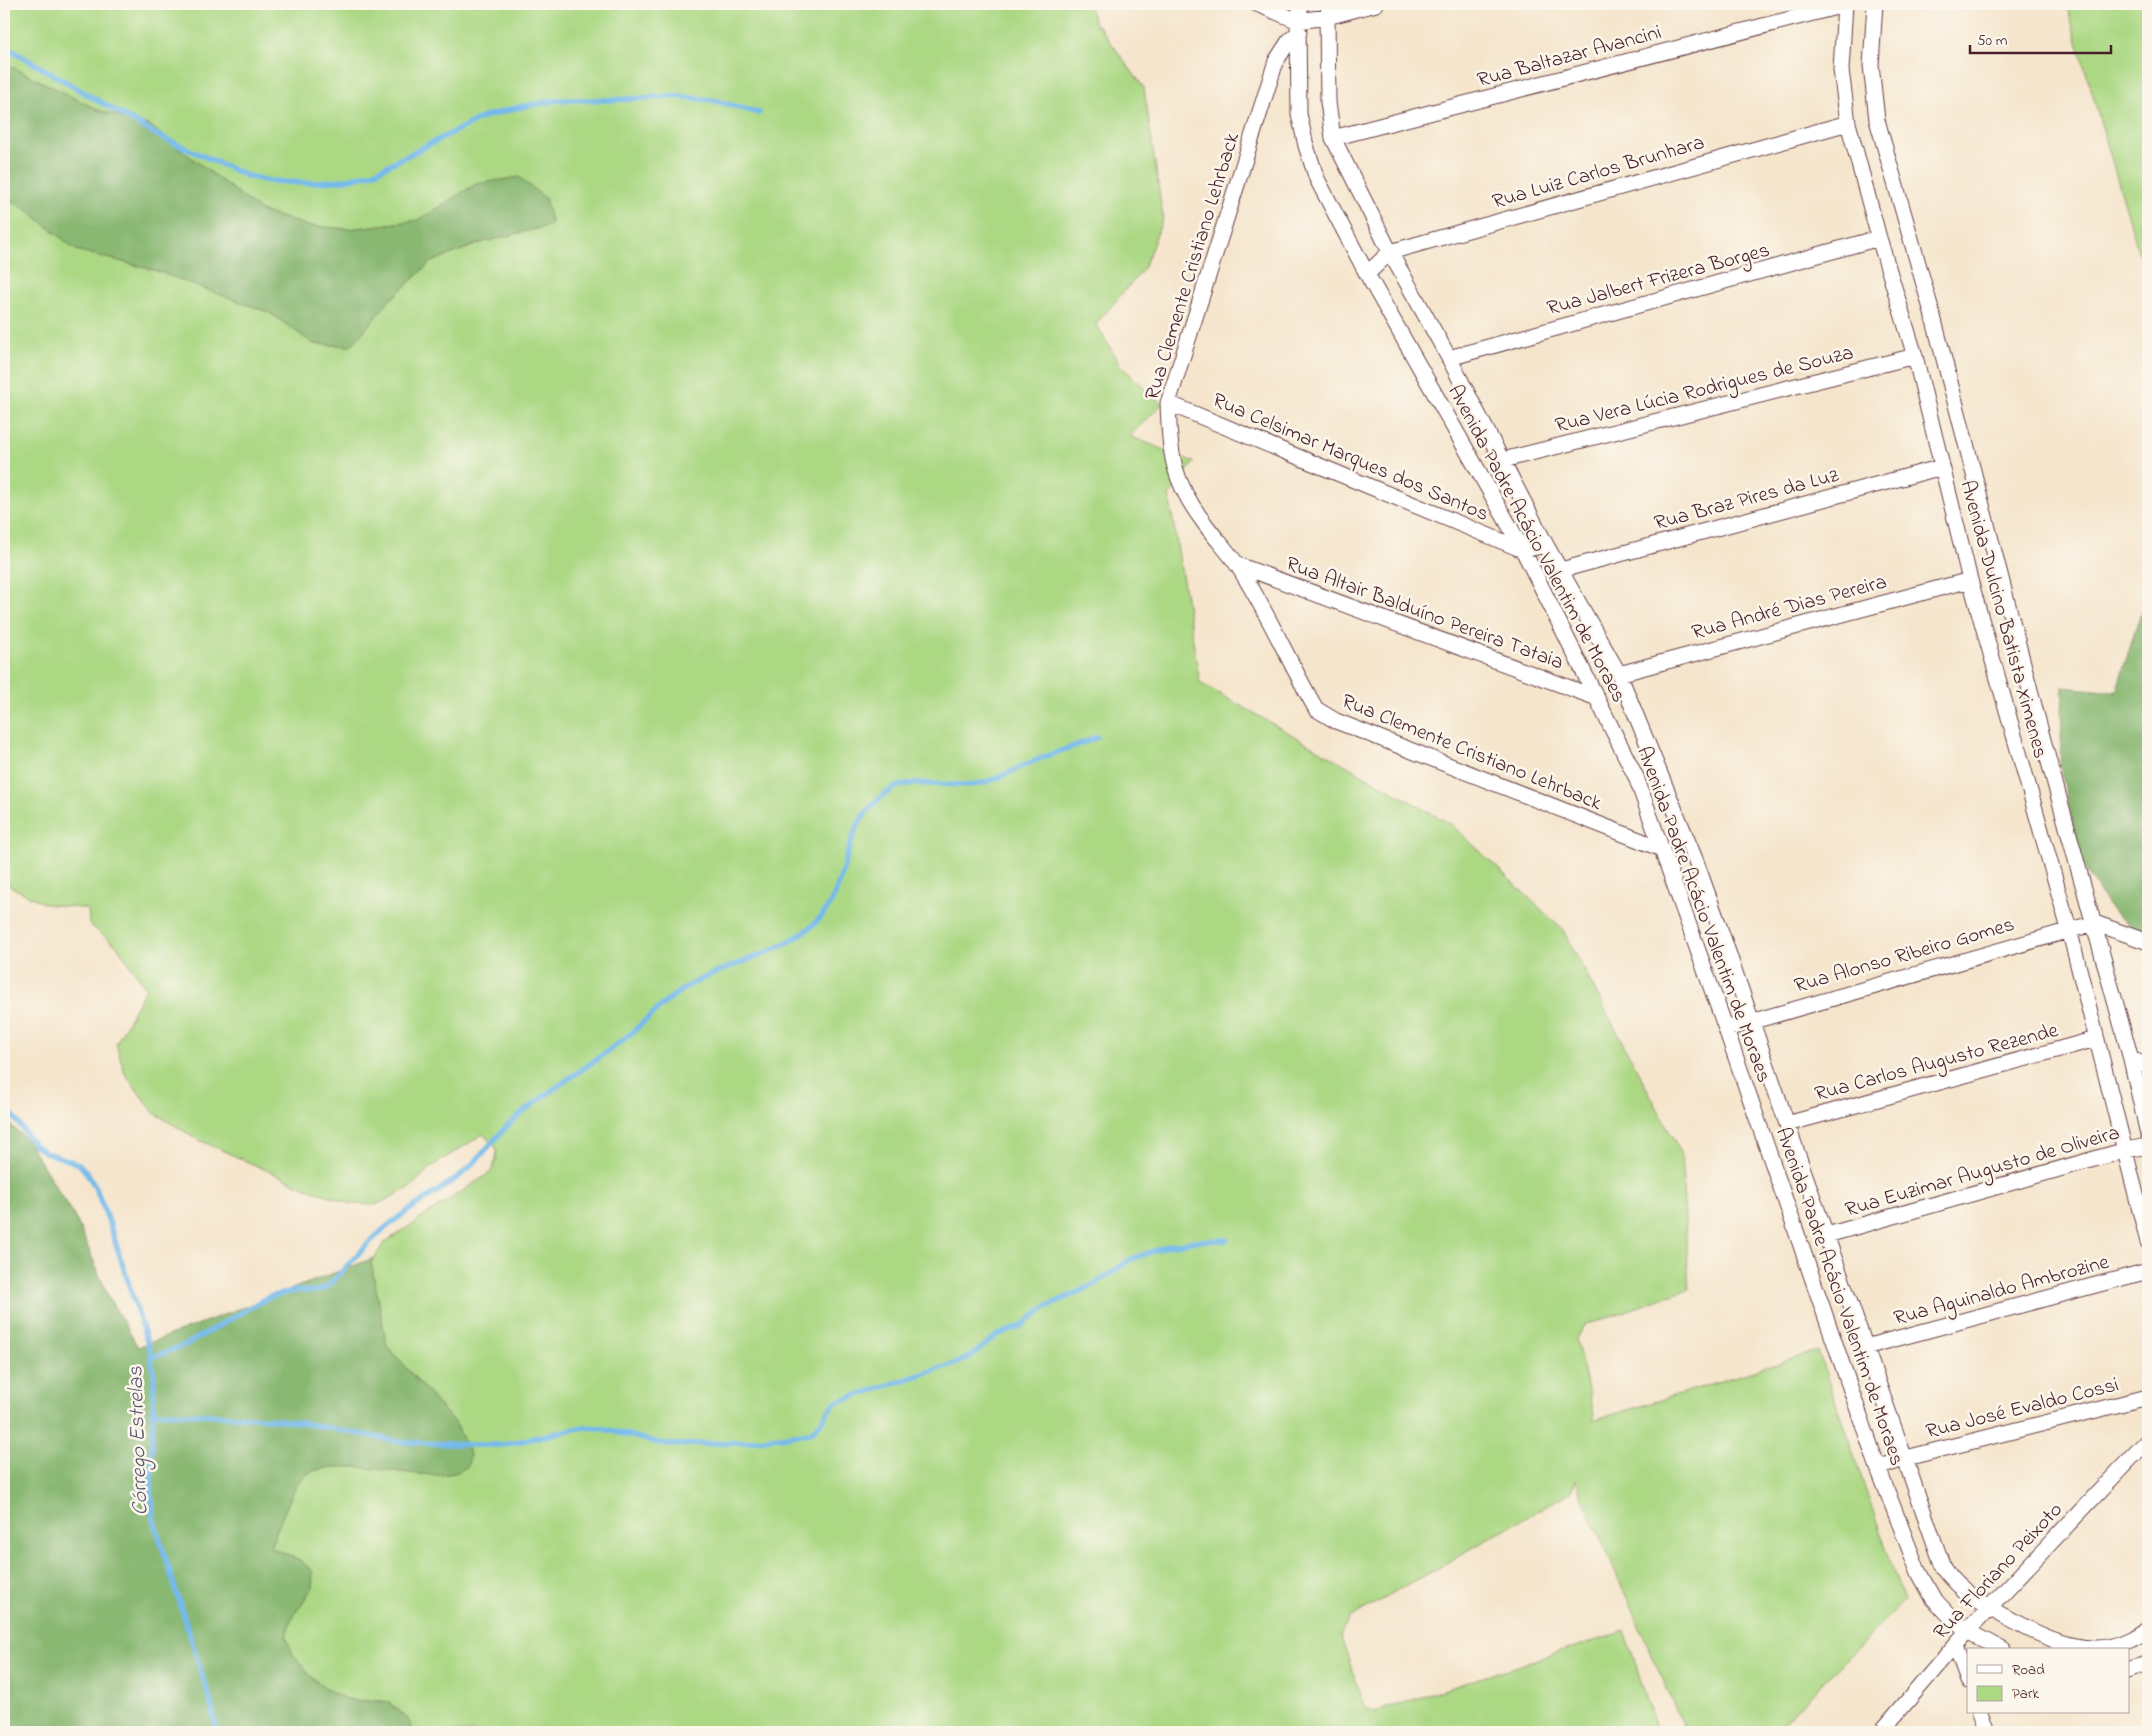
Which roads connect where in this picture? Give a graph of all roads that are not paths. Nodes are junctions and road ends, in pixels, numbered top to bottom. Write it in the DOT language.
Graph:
graph roads {
  1 [pos="1257,4"];
  2 [pos="1301,4"];
  3 [pos="1376,4"];
  4 [pos="1844,4"];
  5 [pos="1875,4"];
  6 [pos="1329,10"];
  7 [pos="1298,26"];
  8 [pos="1848,123"];
  9 [pos="1333,138"];
  10 [pos="1879,238"];
  11 [pos="1390,252"];
  12 [pos="1367,274"];
  13 [pos="1915,356"];
  14 [pos="1449,358"];
  15 [pos="1168,403"];
  16 [pos="1503,460"];
  17 [pos="1942,467"];
  18 [pos="1546,545"];
  19 [pos="1522,550"];
  20 [pos="1238,565"];
  21 [pos="1561,570"];
  22 [pos="1970,580"];
  23 [pos="1619,674"];
  24 [pos="1597,698"];
  25 [pos="1659,770"];
  26 [pos="1636,777"];
  27 [pos="1662,849"];
  28 [pos="2095,923"];
  29 [pos="2069,929"];
  30 [pos="2148,942"];
  31 [pos="1751,1020"];
  32 [pos="1726,1029"];
  33 [pos="2096,1039"];
  34 [pos="2131,1059"];
  35 [pos="2148,1066"];
  36 [pos="1787,1124"];
  37 [pos="2148,1134"];
  38 [pos="2148,1146"];
  39 [pos="2126,1150"];
  40 [pos="1827,1235"];
  41 [pos="2148,1242"];
  42 [pos="2148,1271"];
  43 [pos="1865,1347"];
  44 [pos="2148,1397"];
  45 [pos="2148,1440"];
  46 [pos="1906,1458"];
  47 [pos="1878,1468"];
  48 [pos="1989,1608"];
  49 [pos="2148,1628"];
  50 [pos="1967,1631"];
  51 [pos="1955,1645"];
  52 [pos="1999,1648"];
  53 [pos="2148,1664"];
  54 [pos="2130,1670"];
  55 [pos="1967,1678"];
  56 [pos="1981,1714"];
  57 [pos="1881,1732"];
  58 [pos="1987,1732"];
  1 -- 7 [label="street"];
  2 -- 7 [label="street, Avenida Padre Acácio Valentim de Moraes"];
  3 -- 6 [label="street"];
  4 -- 8 [label="street, Avenida Dulcino Batista Ximenes"];
  4 -- 9 [label="street, Rua Baltazar Avancini"];
  5 -- 28 [label="street, Avenida Dulcino Batista Ximenes"];
  6 -- 7 [label="street"];
  6 -- 9 [label="street, Avenida Padre Acácio Valentim de Moraes"];
  7 -- 12 [label="street, Avenida Padre Acácio Valentim de Moraes"];
  7 -- 15 [label="street, Rua Clemente Cristiano Lehrback"];
  8 -- 10 [label="street, Avenida Dulcino Batista Ximenes"];
  8 -- 11 [label="street, Rua Luiz Carlos Brunhara"];
  9 -- 11 [label="street, Avenida Padre Acácio Valentim de Moraes"];
  10 -- 13 [label="street, Avenida Dulcino Batista Ximenes"];
  10 -- 14 [label="street, Rua Jalbert Frizera Borges"];
  11 -- 12 [label="street, Rua Luiz Carlos Brunhara"];
  11 -- 14 [label="street, Avenida Padre Acácio Valentim de Moraes"];
  12 -- 19 [label="street, Avenida Padre Acácio Valentim de Moraes"];
  13 -- 16 [label="street, Rua Vera Lúcia Rodrigues de Souza"];
  13 -- 17 [label="street, Avenida Dulcino Batista Ximenes"];
  14 -- 16 [label="street, Avenida Padre Acácio Valentim de Moraes"];
  15 -- 19 [label="street, Rua Celsimar Marques dos Santos"];
  15 -- 20 [label="street, Rua Clemente Cristiano Lehrback"];
  16 -- 18 [label="street, Avenida Padre Acácio Valentim de Moraes"];
  17 -- 21 [label="street, Rua Braz Pires da Luz"];
  17 -- 22 [label="street, Avenida Dulcino Batista Ximenes"];
  18 -- 19 [label="street"];
  18 -- 21 [label="street, Avenida Padre Acácio Valentim de Moraes"];
  19 -- 24 [label="street, Avenida Padre Acácio Valentim de Moraes"];
  20 -- 24 [label="street, Rua Altair Balduíno Pereira Tataia"];
  20 -- 27 [label="street, Rua Clemente Cristiano Lehrback"];
  21 -- 23 [label="street, Avenida Padre Acácio Valentim de Moraes"];
  22 -- 23 [label="street, Rua André Dias Pereira"];
  22 -- 29 [label="street, Avenida Dulcino Batista Ximenes"];
  23 -- 25 [label="street, Avenida Padre Acácio Valentim de Moraes"];
  24 -- 26 [label="street, Avenida Padre Acácio Valentim de Moraes"];
  25 -- 26 [label="street"];
  25 -- 31 [label="street, Avenida Padre Acácio Valentim de Moraes"];
  26 -- 27 [label="street, Avenida Padre Acácio Valentim de Moraes"];
  27 -- 32 [label="street, Avenida Padre Acácio Valentim de Moraes"];
  28 -- 29 [label="street, Rua Alonso Ribeiro Gomes"];
  28 -- 30 [label="street"];
  28 -- 34 [label="street, Avenida Dulcino Batista Ximenes"];
  29 -- 31 [label="street, Rua Alonso Ribeiro Gomes"];
  29 -- 33 [label="street, Avenida Dulcino Batista Ximenes"];
  31 -- 32 [label="street, Rua Alonso Ribeiro Gomes"];
  31 -- 36 [label="street, Avenida Padre Acácio Valentim de Moraes"];
  32 -- 47 [label="street, Avenida Padre Acácio Valentim de Moraes"];
  33 -- 36 [label="street, Rua Carlos Augusto Rezende"];
  33 -- 39 [label="street, Avenida Dulcino Batista Ximenes"];
  34 -- 35 [label="street"];
  34 -- 37 [label="street, Avenida Dulcino Batista Ximenes"];
  36 -- 40 [label="street, Avenida Padre Acácio Valentim de Moraes"];
  38 -- 39 [label="street, Rua Euzimar Augusto de Oliveira"];
  39 -- 40 [label="street, Rua Euzimar Augusto de Oliveira"];
  39 -- 41 [label="street, Avenida Dulcino Batista Ximenes"];
  40 -- 43 [label="street, Avenida Padre Acácio Valentim de Moraes"];
  42 -- 43 [label="street, Rua Aguinaldo Ambrozine"];
  43 -- 46 [label="street, Avenida Padre Acácio Valentim de Moraes"];
  44 -- 46 [label="street, Rua José Evaldo Cossi"];
  45 -- 48 [label="street, Rua Floriano Peixoto"];
  46 -- 47 [label="street, Rua José Evaldo Cossi"];
  46 -- 48 [label="street, Avenida Padre Acácio Valentim de Moraes"];
  47 -- 50 [label="street, Avenida Padre Acácio Valentim de Moraes"];
  48 -- 49 [label="street"];
  48 -- 50 [label="street, Rua Floriano Peixoto"];
  50 -- 51 [label="street, Rua Floriano Peixoto"];
  50 -- 52 [label="street"];
  51 -- 55 [label="street"];
  51 -- 57 [label="street, Rua Floriano Peixoto"];
  53 -- 54 [label="street"];
  56 -- 58 [label="street"];
}
